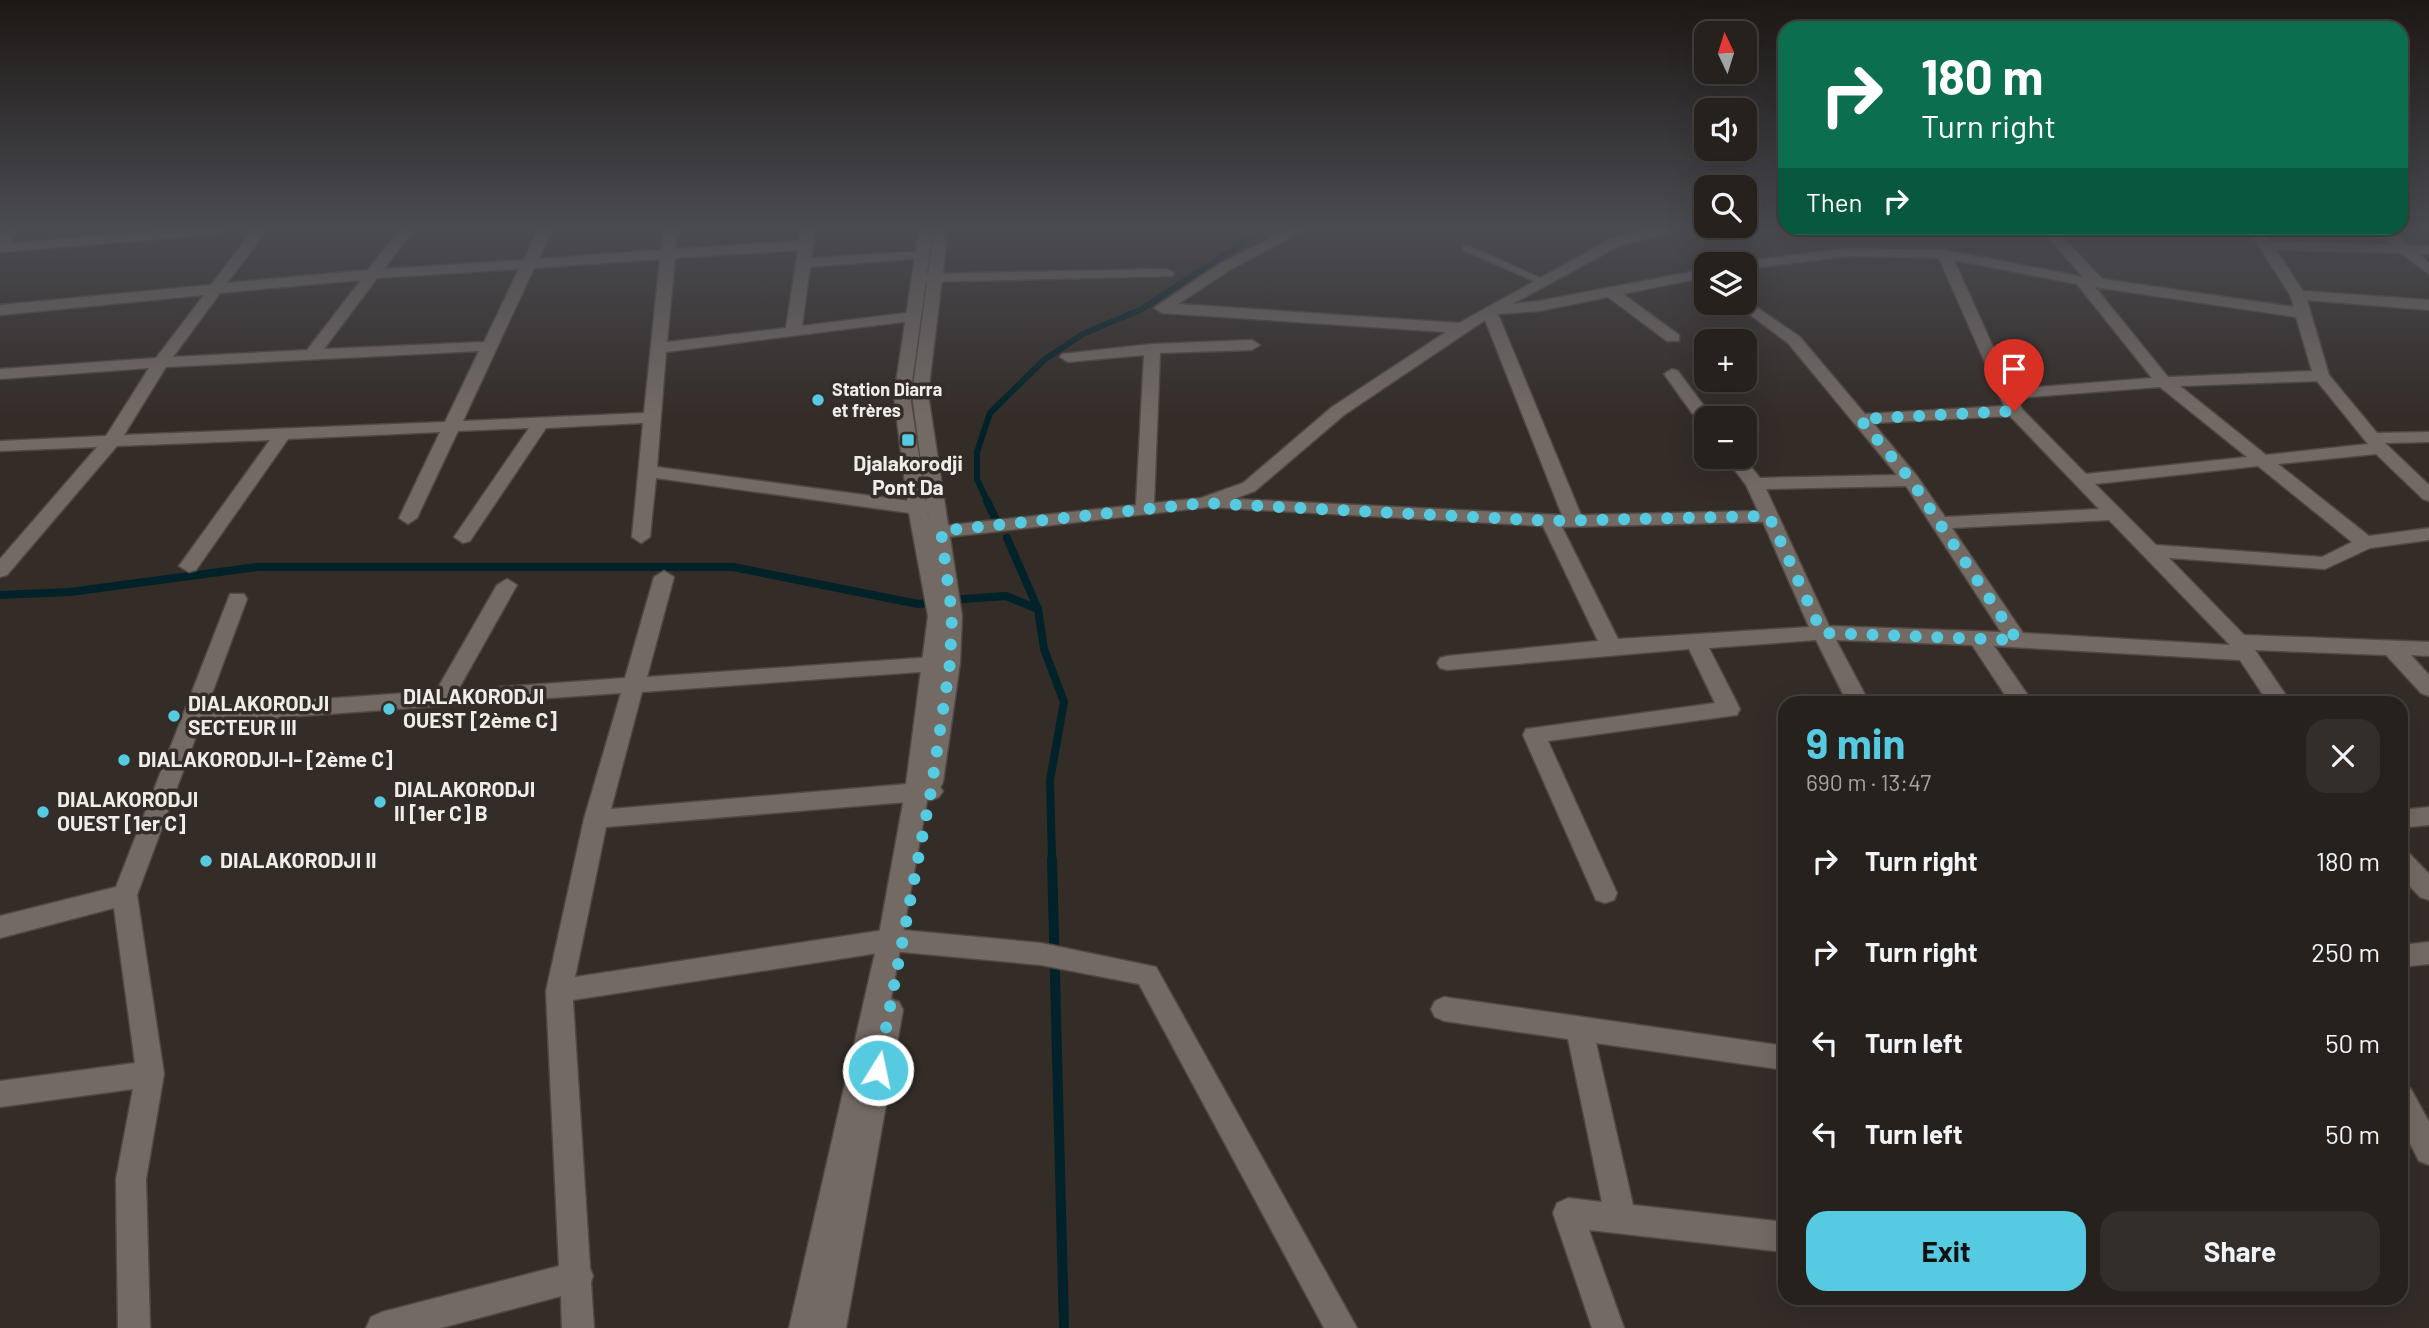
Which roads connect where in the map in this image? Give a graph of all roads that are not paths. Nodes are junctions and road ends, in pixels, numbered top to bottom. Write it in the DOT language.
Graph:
graph roads {
  1 [pos="185,292"];
  2 [pos="214,292"];
  3 [pos="359,292"];
  4 [pos="516,292"];
  5 [pos="664,292"];
  6 [pos="800,292"];
  7 [pos="922,292"];
  8 [pos="926,292"];
  9 [pos="1186,292"];
  10 [pos="1522,292"];
  11 [pos="1623,292"];
  12 [pos="1961,292"];
  13 [pos="2097,292"];
  14 [pos="2159,292"];
  15 [pos="2296,292"];
  16 [pos="1613,294"];
  17 [pos="2298,295"];
  18 [pos="2429,305"];
  19 [pos="0,310"];
  20 [pos="1489,310"];
  21 [pos="2303,313"];
  22 [pos="1757,314"];
  23 [pos="913,317"];
  24 [pos="1460,328"];
  25 [pos="793,331"];
  26 [pos="1673,338"];
  27 [pos="1252,345"];
  28 [pos="490,346"];
  29 [pos="659,348"];
  30 [pos="1152,349"];
  31 [pos="312,354"];
  32 [pos="1068,357"];
  33 [pos="161,362"];
  34 [pos="0,374"];
  35 [pos="1671,374"];
  36 [pos="2320,376"];
  37 [pos="2164,382"];
  38 [pos="2011,403"];
  39 [pos="1695,406"];
  40 [pos="652,418"];
  41 [pos="1860,419"];
  42 [pos="541,423"];
  43 [pos="451,427"];
  44 [pos="283,434"];
  45 [pos="2429,437"];
  46 [pos="112,441"];
  47 [pos="2376,443"];
  48 [pos="0,446"];
  49 [pos="2262,461"];
  50 [pos="1743,469"];
  51 [pos="647,471"];
  52 [pos="1911,480"];
  53 [pos="2081,480"];
  54 [pos="1755,484"];
  55 [pos="2429,495"];
  56 [pos="1204,503"];
  57 [pos="937,506"];
  58 [pos="917,509"];
  59 [pos="1145,509"];
  60 [pos="2114,514"];
  61 [pos="1769,516"];
  62 [pos="408,517"];
  63 [pos="1550,521"];
  64 [pos="1574,521"];
  65 [pos="1939,523"];
  66 [pos="941,531"];
  67 [pos="922,534"];
  68 [pos="2429,534"];
  69 [pos="463,537"];
  70 [pos="641,537"];
  71 [pos="2365,543"];
  72 [pos="2151,551"];
  73 [pos="190,566"];
  74 [pos="0,571"];
  75 [pos="664,577"];
  76 [pos="940,582"];
  77 [pos="507,585"];
  78 [pos="237,599"];
  79 [pos="1822,633"];
  80 [pos="1978,638"];
  81 [pos="2017,640"];
  82 [pos="1696,642"];
  83 [pos="1611,647"];
  84 [pos="2243,648"];
  85 [pos="2392,648"];
  86 [pos="2429,649"];
  87 [pos="941,663"];
  88 [pos="1447,663"];
  89 [pos="634,685"];
  90 [pos="2429,688"];
  91 [pos="1855,696"];
  92 [pos="2018,696"];
  93 [pos="2276,696"];
  94 [pos="443,698"];
  95 [pos="193,716"];
  96 [pos="924,792"];
  97 [pos="2429,816"];
  98 [pos="2408,818"];
  99 [pos="596,819"];
  100 [pos="2408,868"];
  101 [pos="2429,890"];
  102 [pos="1605,893"];
  103 [pos="125,895"];
  104 [pos="0,927"];
  105 [pos="897,940"];
  106 [pos="2429,953"];
  107 [pos="2408,955"];
  108 [pos="559,991"];
  109 [pos="1444,1009"];
  110 [pos="1579,1028"];
  111 [pos="1778,1057"];
  112 [pos="150,1074"];
  113 [pos="0,1094"];
  114 [pos="2408,1111"];
  115 [pos="2429,1151"];
  116 [pos="1621,1219"];
  117 [pos="1778,1236"];
  118 [pos="578,1276"];
  119 [pos="134,1328"];
  120 [pos="382,1328"];
  121 [pos="578,1328"];
  122 [pos="805,1328"];
  123 [pos="830,1328"];
  124 [pos="1341,1328"];
  125 [pos="1608,1328"];
  1 -- 19 [label="street"];
  2 -- 33 [label="street"];
  3 -- 31 [label="street"];
  4 -- 28 [label="street"];
  5 -- 29 [label="street"];
  6 -- 25 [label="street"];
  7 -- 23 [label="street"];
  8 -- 57 [label="street"];
  9 -- 24 [label="street"];
  10 -- 20 [label="street"];
  11 -- 16 [label="street"];
  12 -- 38 [label="street"];
  13 -- 37 [label="street"];
  14 -- 21 [label="street"];
  15 -- 17 [label="street"];
  16 -- 20 [label="street"];
  16 -- 26 [label="street"];
  17 -- 18 [label="street"];
  17 -- 21 [label="street"];
  20 -- 24 [label="street"];
  20 -- 64 [label="street"];
  21 -- 36 [label="street"];
  22 -- 41 [label="street"];
  23 -- 25 [label="street"];
  23 -- 58 [label="street"];
  24 -- 56 [label="street"];
  25 -- 29 [label="street"];
  27 -- 30 [label="street"];
  28 -- 31 [label="street"];
  28 -- 43 [label="street"];
  29 -- 40 [label="street"];
  30 -- 32 [label="street"];
  30 -- 59 [label="street"];
  31 -- 33 [label="street"];
  33 -- 34 [label="street"];
  33 -- 46 [label="street"];
  35 -- 39 [label="street"];
  36 -- 37 [label="street"];
  36 -- 47 [label="street"];
  37 -- 38 [label="street"];
  37 -- 49 [label="street"];
  38 -- 41 [label="street"];
  38 -- 53 [label="street"];
  40 -- 42 [label="street"];
  40 -- 51 [label="street"];
  41 -- 52 [label="street"];
  42 -- 43 [label="street"];
  42 -- 69 [label="street"];
  43 -- 44 [label="street"];
  43 -- 62 [label="street"];
  44 -- 46 [label="street"];
  44 -- 73 [label="street"];
  45 -- 47 [label="street"];
  46 -- 48 [label="street"];
  46 -- 74 [label="street"];
  47 -- 49 [label="street"];
  47 -- 55 [label="street"];
  49 -- 53 [label="street"];
  49 -- 71 [label="street"];
  50 -- 54 [label="street"];
  51 -- 58 [label="street"];
  51 -- 70 [label="street"];
  52 -- 54 [label="street"];
  52 -- 65 [label="street"];
  53 -- 60 [label="street"];
  54 -- 61 [label="street"];
  56 -- 59 [label="street"];
  56 -- 63 [label="street"];
  57 -- 58 [label="street"];
  57 -- 66 [label="street"];
  58 -- 67 [label="street"];
  59 -- 66 [label="street"];
  60 -- 65 [label="street"];
  60 -- 72 [label="street"];
  61 -- 64 [label="street"];
  61 -- 79 [label="street"];
  63 -- 64 [label="street"];
  63 -- 83 [label="street"];
  65 -- 81 [label="street"];
  66 -- 67 [label="street"];
  66 -- 76 [label="street"];
  67 -- 76 [label="street"];
  68 -- 71 [label="street"];
  71 -- 72 [label="street"];
  72 -- 84 [label="street"];
  75 -- 89 [label="street"];
  76 -- 87 [label="street"];
  77 -- 94 [label="street"];
  78 -- 95 [label="street"];
  79 -- 80 [label="street"];
  79 -- 82 [label="street"];
  79 -- 91 [label="street"];
  80 -- 81 [label="street"];
  80 -- 92 [label="street"];
  81 -- 84 [label="street"];
  82 -- 83 [label="street"];
  82 -- 102 [label="street"];
  83 -- 88 [label="street"];
  84 -- 85 [label="street"];
  84 -- 93 [label="street"];
  85 -- 86 [label="street"];
  85 -- 90 [label="street"];
  87 -- 89 [label="street"];
  87 -- 96 [label="street"];
  89 -- 94 [label="street"];
  89 -- 99 [label="street"];
  94 -- 95 [label="street"];
  95 -- 103 [label="street"];
  96 -- 99 [label="street"];
  96 -- 105 [label="street"];
  97 -- 98 [label="street"];
  99 -- 108 [label="street"];
  100 -- 101 [label="street"];
  103 -- 104 [label="street"];
  103 -- 112 [label="street"];
  105 -- 108 [label="street"];
  105 -- 122 [label="street"];
  105 -- 123 [label="street"];
  105 -- 124 [label="street"];
  106 -- 107 [label="street"];
  108 -- 118 [label="street"];
  109 -- 110 [label="street"];
  110 -- 111 [label="street"];
  110 -- 116 [label="street"];
  112 -- 113 [label="street"];
  112 -- 119 [label="street"];
  114 -- 115 [label="street"];
  116 -- 117 [label="street"];
  116 -- 125 [label="street"];
  118 -- 120 [label="street"];
  118 -- 121 [label="street"];
}
